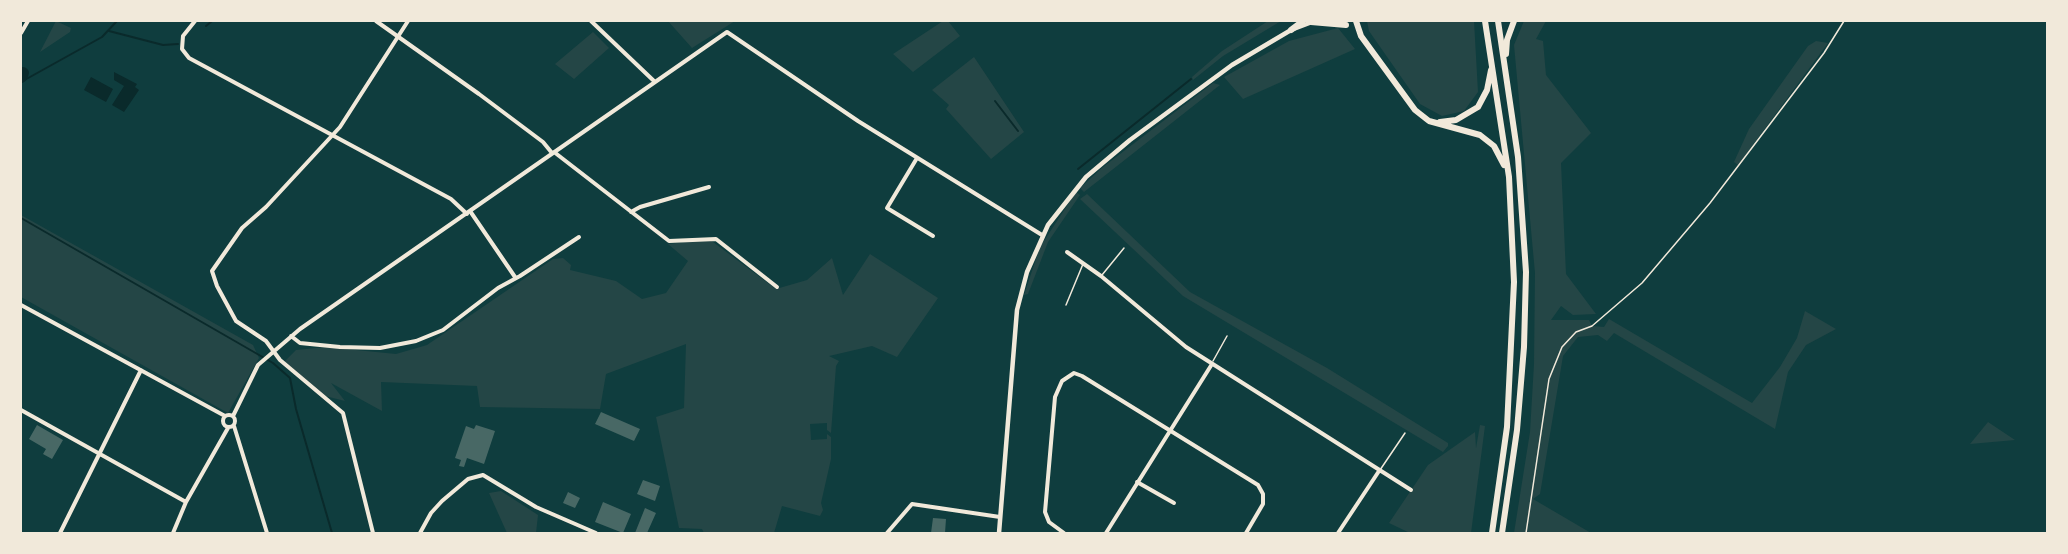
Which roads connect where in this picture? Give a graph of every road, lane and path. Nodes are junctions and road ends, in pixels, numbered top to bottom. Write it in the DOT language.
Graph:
graph roads {
  1 [pos="28,21"];
  2 [pos="195,21"];
  3 [pos="376,21"];
  4 [pos="408,21"];
  5 [pos="591,21"];
  6 [pos="1303,21"];
  7 [pos="1356,21"];
  8 [pos="1485,21"];
  9 [pos="1498,21"];
  10 [pos="1514,21"];
  11 [pos="1844,21"];
  12 [pos="1312,22"];
  13 [pos="1345,23"];
  14 [pos="1292,30"];
  15 [pos="21,33"];
  16 [pos="398,36"];
  17 [pos="1361,36"];
  18 [pos="1491,57"];
  19 [pos="1505,64"];
  20 [pos="655,82"];
  21 [pos="1429,121"];
  22 [pos="333,135"];
  23 [pos="553,152"];
  24 [pos="917,158"];
  25 [pos="1509,177"];
  26 [pos="710,187"];
  27 [pos="469,212"];
  28 [pos="631,212"];
  29 [pos="1042,235"];
  30 [pos="933,236"];
  31 [pos="579,237"];
  32 [pos="1124,248"];
  33 [pos="1067,252"];
  34 [pos="1083,263"];
  35 [pos="1101,276"];
  36 [pos="515,277"];
  37 [pos="777,287"];
  38 [pos="21,305"];
  39 [pos="1066,305"];
  40 [pos="291,336"];
  41 [pos="1227,336"];
  42 [pos="272,350"];
  43 [pos="1212,363"];
  44 [pos="141,370"];
  45 [pos="21,410"];
  46 [pos="225,416"];
  47 [pos="233,416"];
  48 [pos="234,426"];
  49 [pos="228,428"];
  50 [pos="1169,430"];
  51 [pos="1405,433"];
  52 [pos="100,453"];
  53 [pos="1379,471"];
  54 [pos="1137,482"];
  55 [pos="1411,490"];
  56 [pos="186,502"];
  57 [pos="1174,503"];
  58 [pos="1000,517"];
  59 [pos="60,533"];
  60 [pos="173,533"];
  61 [pos="267,533"];
  62 [pos="373,533"];
  63 [pos="420,533"];
  64 [pos="596,533"];
  65 [pos="887,533"];
  66 [pos="999,533"];
  67 [pos="1064,533"];
  68 [pos="1106,533"];
  69 [pos="1246,533"];
  70 [pos="1338,533"];
  71 [pos="1492,533"];
  72 [pos="1502,533"];
  73 [pos="1526,533"];
  1 -- 15 [label="street"];
  2 -- 22 [label="street"];
  3 -- 16 [label="street"];
  4 -- 16 [label="street"];
  5 -- 20 [label="street"];
  6 -- 14 [label="highway"];
  7 -- 17 [label="highway"];
  8 -- 18 [label="highway"];
  9 -- 19 [label="highway"];
  10 -- 19 [label="highway"];
  11 -- 73 [label="path"];
  12 -- 13 [label="highway"];
  12 -- 14 [label="street"];
  13 -- 17 [label="highway"];
  14 -- 29 [label="street"];
  16 -- 22 [label="street"];
  16 -- 23 [label="street"];
  17 -- 21 [label="highway"];
  18 -- 21 [label="highway"];
  18 -- 25 [label="highway"];
  19 -- 72 [label="highway"];
  20 -- 23 [label="street"];
  20 -- 24 [label="street"];
  21 -- 25 [label="highway"];
  22 -- 27 [label="street"];
  22 -- 42 [label="street"];
  23 -- 27 [label="street"];
  23 -- 28 [label="street"];
  24 -- 29 [label="street"];
  24 -- 30 [label="street"];
  25 -- 71 [label="highway"];
  26 -- 28 [label="street"];
  27 -- 36 [label="street"];
  27 -- 40 [label="street"];
  28 -- 37 [label="street"];
  29 -- 58 [label="street"];
  31 -- 36 [label="street"];
  32 -- 35 [label="lane"];
  33 -- 34 [label="street"];
  34 -- 35 [label="street"];
  34 -- 39 [label="lane"];
  35 -- 43 [label="street"];
  36 -- 40 [label="street"];
  38 -- 44 [label="street"];
  40 -- 42 [label="street"];
  41 -- 43 [label="lane"];
  42 -- 47 [label="street"];
  42 -- 62 [label="street"];
  43 -- 50 [label="street"];
  43 -- 53 [label="street"];
  44 -- 46 [label="street"];
  44 -- 52 [label="street"];
  45 -- 52 [label="street"];
  46 -- 47 [label="street"];
  46 -- 49 [label="street"];
  47 -- 48 [label="street"];
  48 -- 49 [label="street"];
  48 -- 61 [label="street"];
  49 -- 56 [label="street"];
  50 -- 54 [label="street"];
  50 -- 67 [label="street"];
  50 -- 69 [label="street"];
  51 -- 53 [label="lane"];
  52 -- 56 [label="street"];
  52 -- 59 [label="street"];
  53 -- 55 [label="street"];
  53 -- 70 [label="street"];
  54 -- 57 [label="street"];
  54 -- 68 [label="street"];
  56 -- 60 [label="street"];
  58 -- 65 [label="street"];
  58 -- 66 [label="street"];
  63 -- 64 [label="street"];
}
